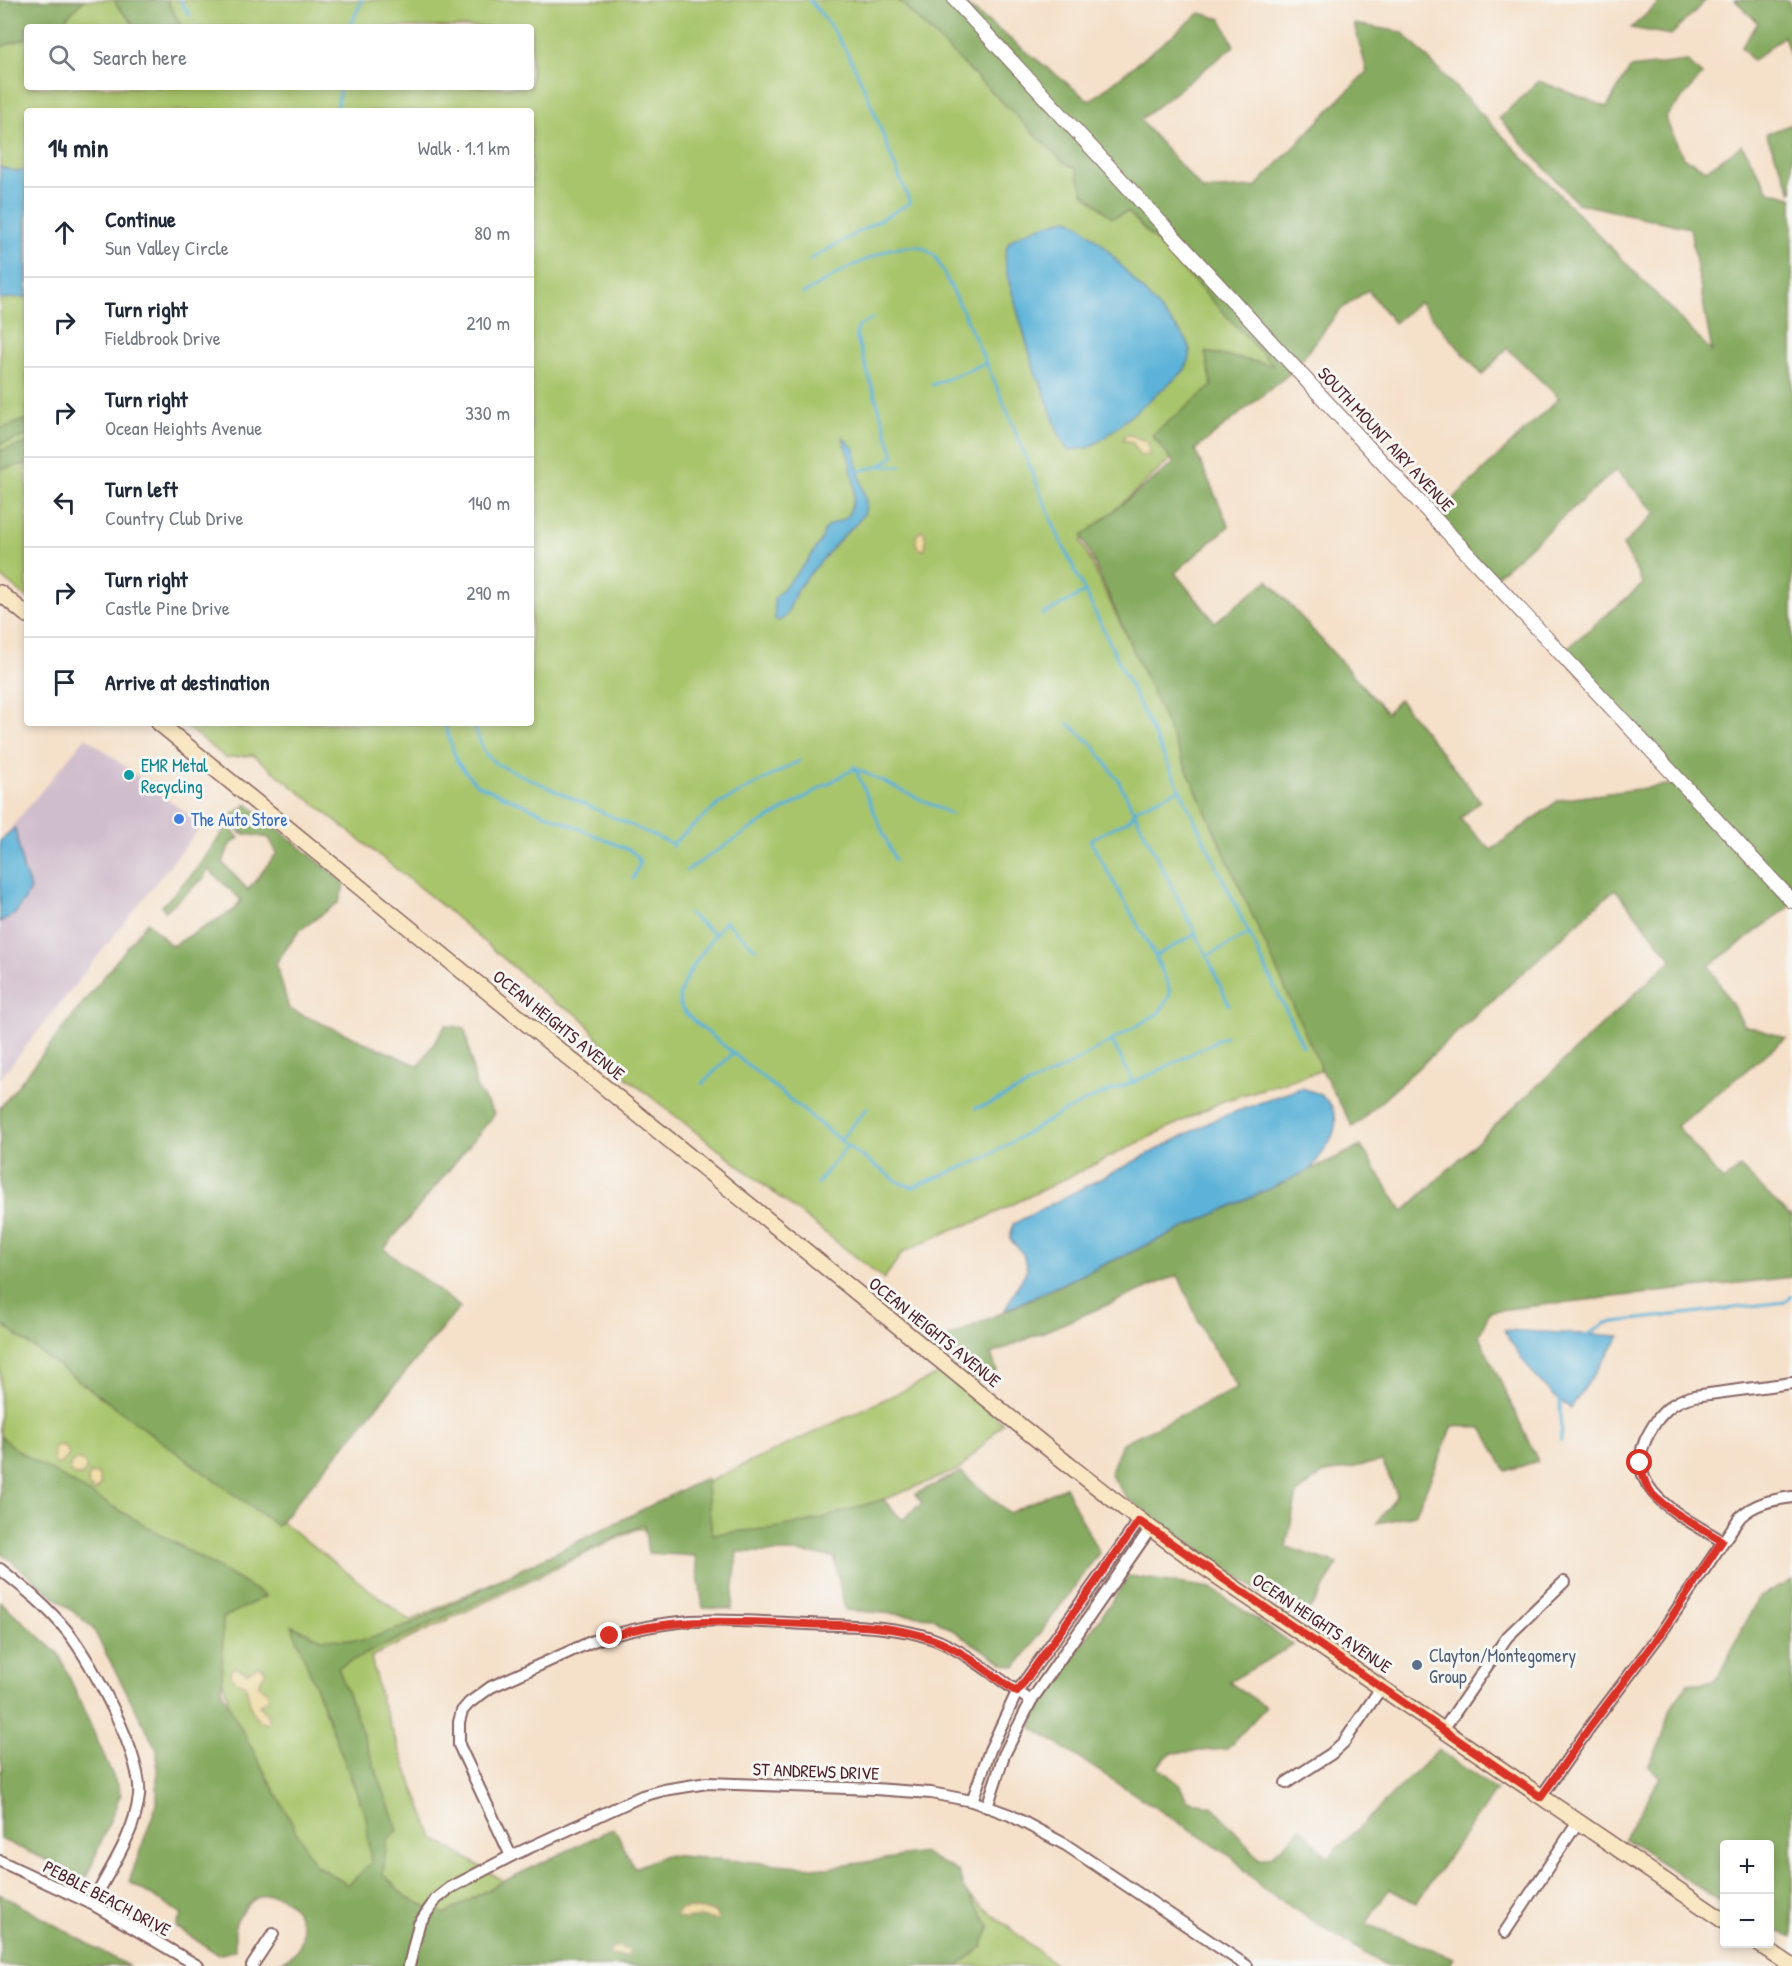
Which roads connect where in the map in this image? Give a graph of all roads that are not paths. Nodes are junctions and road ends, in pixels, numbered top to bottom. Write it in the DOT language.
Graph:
graph roads {
  1 [pos="955,0"];
  2 [pos="0,593"];
  3 [pos="24,613"];
  4 [pos="163,726"];
  5 [pos="1792,901"];
  6 [pos="1792,1383"];
  7 [pos="1792,1497"];
  8 [pos="1145,1525"];
  9 [pos="1722,1541"];
  10 [pos="0,1569"];
  11 [pos="1564,1582"];
  12 [pos="1382,1688"];
  13 [pos="1017,1692"];
  14 [pos="1031,1701"];
  15 [pos="1443,1730"];
  16 [pos="1286,1783"];
  17 [pos="1541,1797"];
  18 [pos="972,1802"];
  19 [pos="987,1807"];
  20 [pos="1578,1822"];
  21 [pos="512,1856"];
  22 [pos="0,1861"];
  23 [pos="92,1904"];
  24 [pos="1720,1918"];
  25 [pos="1504,1932"];
  26 [pos="273,1934"];
  27 [pos="1765,1948"];
  28 [pos="1788,1965"];
  29 [pos="198,1966"];
  30 [pos="252,1966"];
  31 [pos="408,1966"];
  32 [pos="1247,1966"];
  1 -- 5 [label="street, SOUTH MOUNT AIRY AVENUE"];
  2 -- 3 [label="main road"];
  4 -- 8 [label="main road, OCEAN HEIGHTS AVENUE"];
  6 -- 9 [label="street"];
  7 -- 9 [label="street"];
  8 -- 12 [label="main road, OCEAN HEIGHTS AVENUE"];
  8 -- 13 [label="street"];
  8 -- 14 [label="street"];
  9 -- 17 [label="street"];
  10 -- 23 [label="street"];
  11 -- 15 [label="street"];
  12 -- 15 [label="main road, OCEAN HEIGHTS AVENUE"];
  12 -- 16 [label="street"];
  13 -- 14 [label="street"];
  13 -- 18 [label="street"];
  13 -- 21 [label="street"];
  14 -- 19 [label="street"];
  15 -- 17 [label="main road, OCEAN HEIGHTS AVENUE"];
  17 -- 20 [label="main road, OCEAN HEIGHTS AVENUE"];
  18 -- 19 [label="street, ST ANDREWS DRIVE"];
  18 -- 21 [label="street, ST ANDREWS DRIVE"];
  19 -- 32 [label="street, ST ANDREWS DRIVE"];
  20 -- 24 [label="main road, OCEAN HEIGHTS AVENUE"];
  20 -- 25 [label="street"];
  21 -- 31 [label="street, ST ANDREWS DRIVE"];
  22 -- 23 [label="street, PEBBLE BEACH DRIVE"];
  23 -- 29 [label="street, PEBBLE BEACH DRIVE"];
  26 -- 30 [label="street"];
  27 -- 28 [label="main road"];
}
